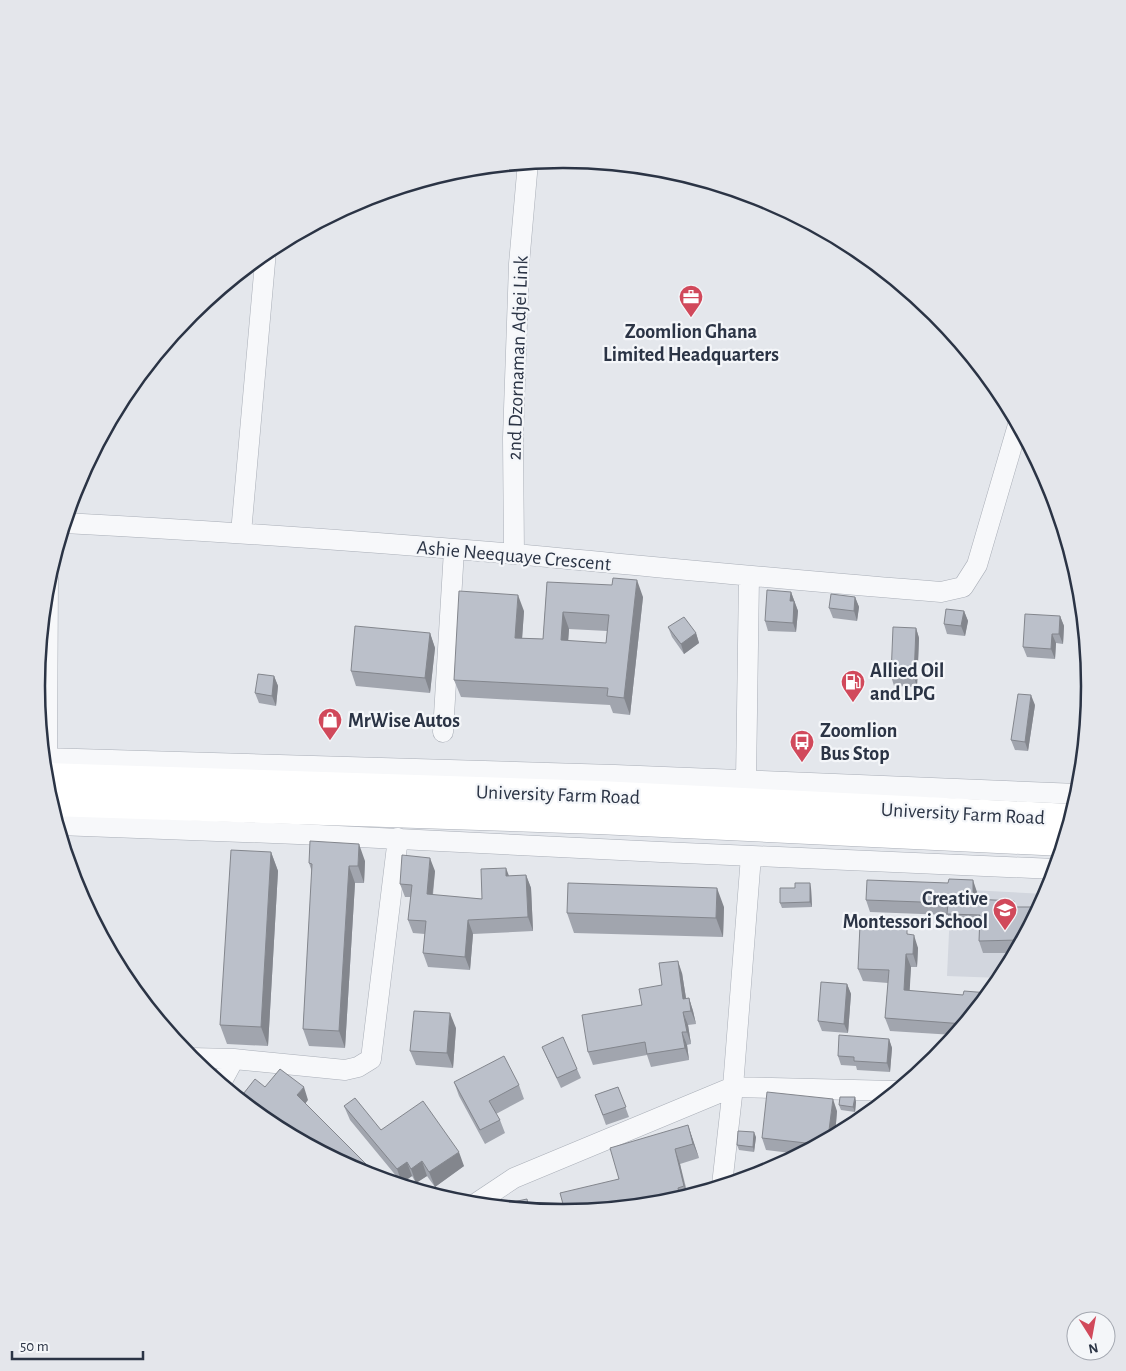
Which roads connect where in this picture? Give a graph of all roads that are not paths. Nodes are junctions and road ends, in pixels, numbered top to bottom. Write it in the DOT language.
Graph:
graph roads {
  1 [pos="527,169"];
  2 [pos="265,262"];
  3 [pos="1016,433"];
  4 [pos="71,523"];
  5 [pos="241,533"];
  6 [pos="454,550"];
  7 [pos="514,554"];
  8 [pos="749,577"];
  9 [pos="47,641"];
  10 [pos="46,713"];
  11 [pos="443,732"];
  12 [pos="51,764"];
  13 [pos="51,764"];
  14 [pos="746,780"];
  15 [pos="1069,794"];
  16 [pos="59,802"];
  17 [pos="1064,818"];
  18 [pos="64,825"];
  19 [pos="398,838"];
  20 [pos="1057,842"];
  21 [pos="751,856"];
  22 [pos="1048,869"];
  23 [pos="204,1058"];
  24 [pos="234,1059"];
  25 [pos="224,1077"];
  26 [pos="734,1087"];
  27 [pos="885,1091"];
  28 [pos="723,1178"];
  29 [pos="485,1198"];
  1 -- 7 [label="street, 2nd Dzornaman Adjei Link"];
  2 -- 5 [label="street"];
  3 -- 8 [label="street, Ashie Neequaye Crescent"];
  4 -- 5 [label="street, Ashie Neequaye Crescent"];
  5 -- 6 [label="street, Ashie Neequaye Crescent"];
  6 -- 7 [label="street, Ashie Neequaye Crescent"];
  6 -- 11 [label="street"];
  7 -- 8 [label="street, Ashie Neequaye Crescent"];
  8 -- 14 [label="street"];
  9 -- 10 [label="street"];
  12 -- 14 [label="street"];
  13 -- 17 [label="street, University Farm Road"];
  14 -- 15 [label="street"];
  16 -- 20 [label="street, University Farm Road"];
  18 -- 19 [label="street"];
  19 -- 21 [label="street"];
  19 -- 24 [label="street"];
  21 -- 22 [label="street"];
  21 -- 26 [label="street"];
  23 -- 24 [label="street"];
  24 -- 25 [label="street"];
  26 -- 27 [label="street"];
  26 -- 28 [label="street"];
  26 -- 29 [label="street"];
}
